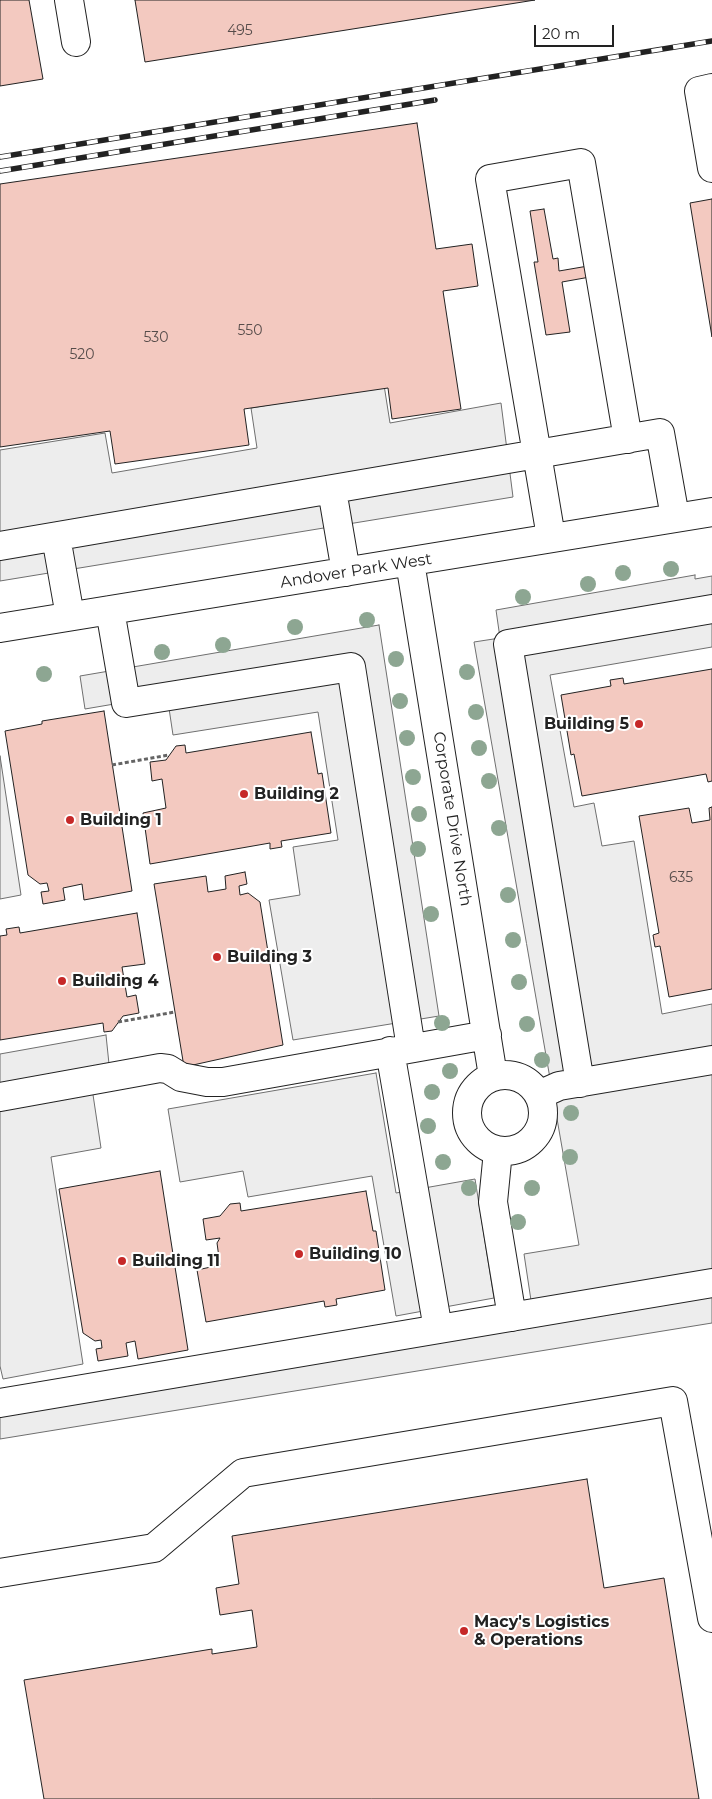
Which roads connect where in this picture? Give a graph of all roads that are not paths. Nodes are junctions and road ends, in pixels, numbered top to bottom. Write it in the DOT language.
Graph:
graph roads {
  1 [pos="69,0"];
  2 [pos="76,42"];
  3 [pos="712,88"];
  4 [pos="712,168"];
  5 [pos="628,439"];
  6 [pos="537,454"];
  7 [pos="332,490"];
  8 [pos="712,512"];
  9 [pos="675,518"];
  10 [pos="56,537"];
  11 [pos="551,537"];
  12 [pos="0,546"];
  13 [pos="410,562"];
  14 [pos="346,572"];
  15 [pos="712,609"];
  16 [pos="110,610"];
  17 [pos="70,616"];
  18 [pos="0,628"];
  19 [pos="487,1035"];
  20 [pos="400,1049"];
  21 [pos="712,1060"];
  22 [pos="493,1076"];
  23 [pos="580,1083"];
  24 [pos="539,1095"];
  25 [pos="0,1097"];
  26 [pos="498,1151"];
  27 [pos="712,1283"];
  28 [pos="512,1317"];
  29 [pos="438,1329"];
  30 [pos="0,1403"];
  31 [pos="0,1573"];
  32 [pos="712,1618"];
  1 -- 2 [label="street"];
  3 -- 4 [label="street"];
  5 -- 6 [label="street"];
  5 -- 6 [label="street"];
  5 -- 9 [label="street"];
  6 -- 7 [label="street"];
  6 -- 11 [label="street"];
  7 -- 10 [label="street"];
  7 -- 14 [label="street"];
  8 -- 9 [label="street, Andover Park West"];
  9 -- 11 [label="street, Andover Park West"];
  10 -- 12 [label="street"];
  10 -- 17 [label="street"];
  11 -- 13 [label="street, Andover Park West"];
  13 -- 14 [label="street, Andover Park West"];
  13 -- 19 [label="street, Corporate Drive North"];
  14 -- 16 [label="street, Andover Park West"];
  15 -- 23 [label="street"];
  16 -- 17 [label="street, Andover Park West"];
  16 -- 20 [label="street"];
  17 -- 18 [label="street, Andover Park West"];
  19 -- 20 [label="street"];
  19 -- 22 [label="street, Corporate Drive North"];
  20 -- 25 [label="street"];
  20 -- 29 [label="street"];
  21 -- 23 [label="street"];
  22 -- 24 [label="street"];
  22 -- 26 [label="street"];
  23 -- 24 [label="street"];
  24 -- 26 [label="street"];
  26 -- 28 [label="street"];
  27 -- 28 [label="street"];
  28 -- 29 [label="street"];
  29 -- 30 [label="street"];
  31 -- 32 [label="street"];
}
